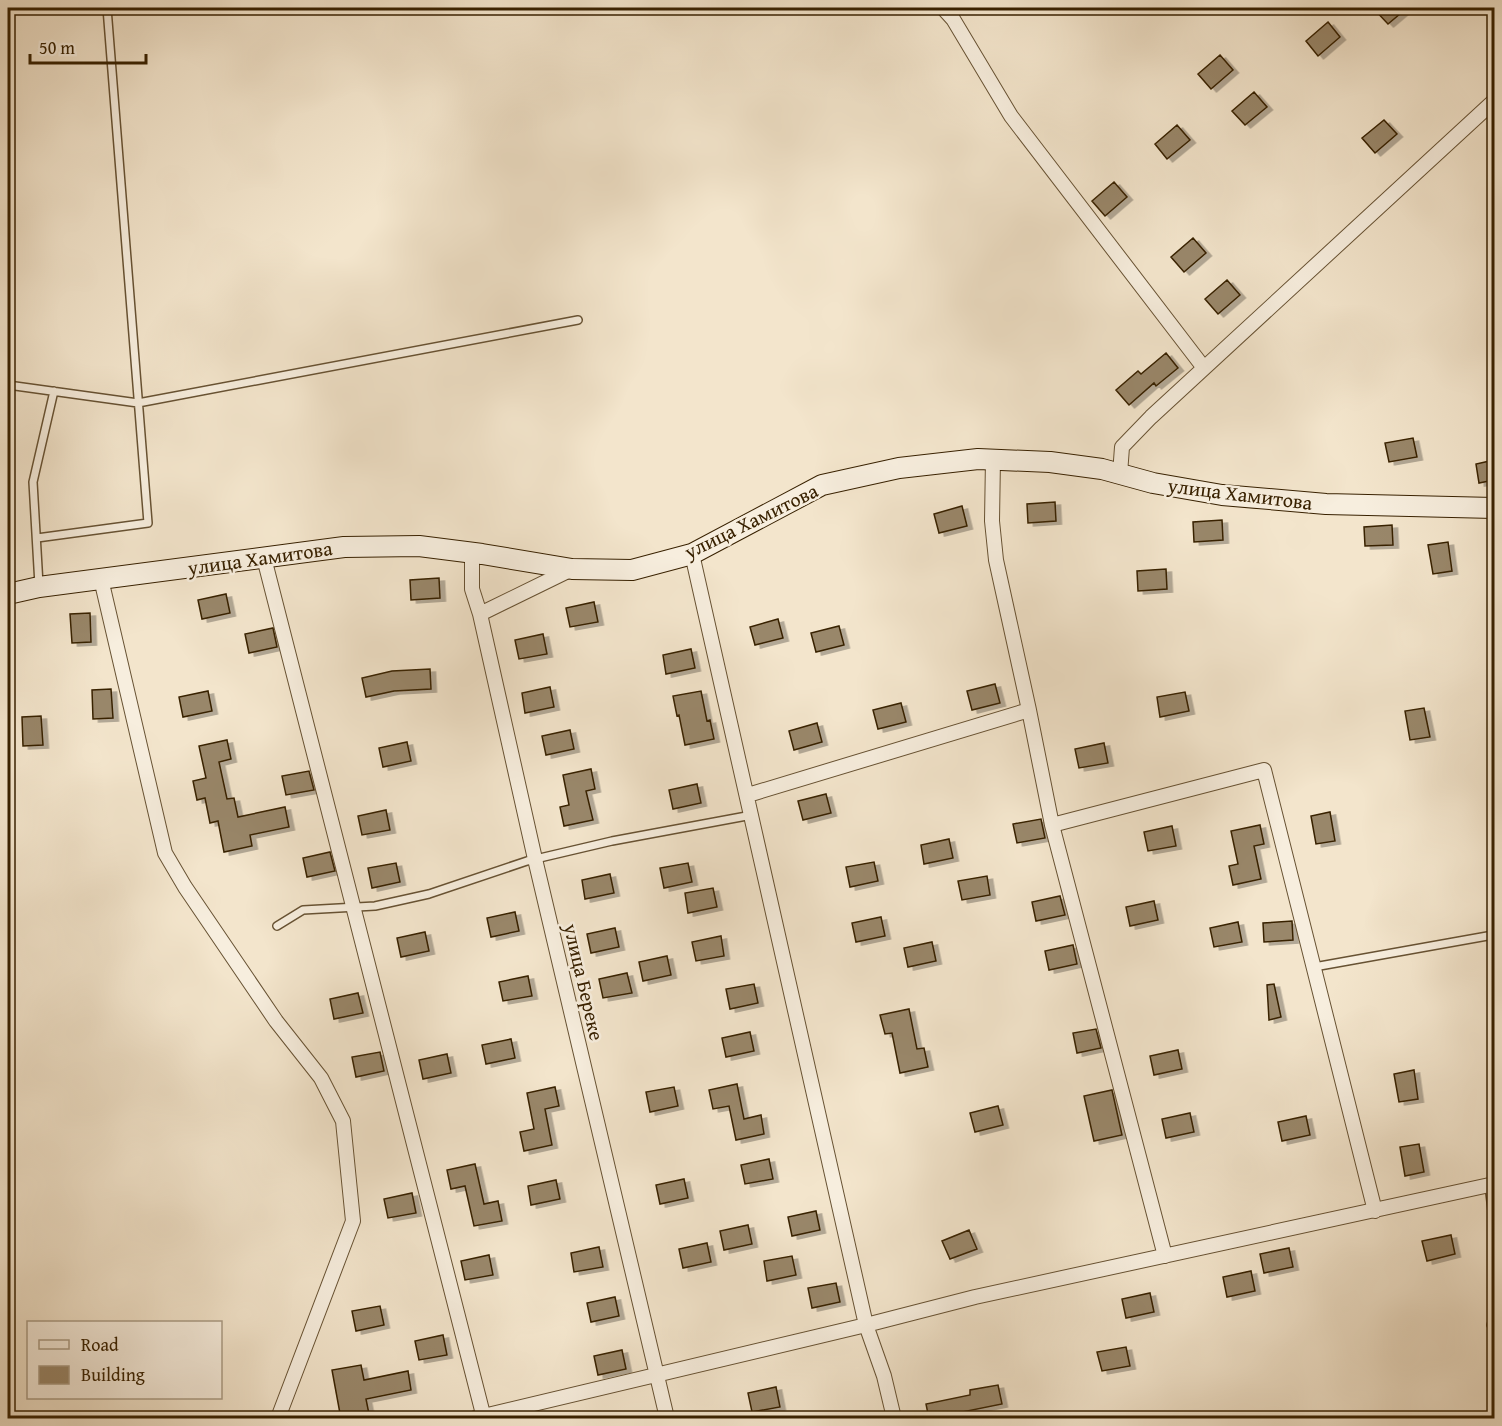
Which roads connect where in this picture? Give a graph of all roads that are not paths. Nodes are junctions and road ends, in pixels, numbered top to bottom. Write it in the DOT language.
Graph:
graph roads {
  1 [pos="107,8"];
  2 [pos="943,8"];
  3 [pos="1494,101"];
  4 [pos="578,320"];
  5 [pos="1203,368"];
  6 [pos="8,385"];
  7 [pos="54,391"];
  8 [pos="138,403"];
  9 [pos="993,459"];
  10 [pos="1120,474"];
  11 [pos="1494,508"];
  12 [pos="37,538"];
  13 [pos="472,553"];
  14 [pos="692,554"];
  15 [pos="264,558"];
  16 [pos="572,569"];
  17 [pos="101,579"];
  18 [pos="39,587"];
  19 [pos="8,594"];
  20 [pos="480,614"];
  21 [pos="1029,710"];
  22 [pos="748,795"];
  23 [pos="752,815"];
  24 [pos="1052,825"];
  25 [pos="535,859"];
  26 [pos="353,906"];
  27 [pos="277,926"];
  28 [pos="1493,935"];
  29 [pos="1314,967"];
  30 [pos="1491,1184"];
  31 [pos="1375,1211"];
  32 [pos="1494,1227"];
  33 [pos="1165,1256"];
  34 [pos="866,1326"];
  35 [pos="657,1375"];
  36 [pos="481,1418"];
  37 [pos="278,1419"];
  38 [pos="667,1419"];
  39 [pos="894,1419"];
  1 -- 8 [label="lane"];
  2 -- 5 [label="street"];
  3 -- 5 [label="street"];
  4 -- 8 [label="lane"];
  5 -- 10 [label="street"];
  6 -- 7 [label="lane"];
  7 -- 8 [label="lane"];
  7 -- 12 [label="lane"];
  8 -- 12 [label="lane"];
  9 -- 10 [label="street, улица Хамитова"];
  9 -- 14 [label="street, улица Хамитова"];
  9 -- 21 [label="street"];
  10 -- 11 [label="street, улица Хамитова"];
  12 -- 18 [label="lane"];
  13 -- 15 [label="street, улица Хамитова"];
  13 -- 16 [label="street, улица Хамитова"];
  13 -- 20 [label="street, улица Береке"];
  14 -- 16 [label="street, улица Хамитова"];
  14 -- 22 [label="street"];
  15 -- 17 [label="street, улица Хамитова"];
  15 -- 26 [label="street"];
  16 -- 20 [label="street"];
  17 -- 18 [label="street, улица Хамитова"];
  17 -- 37 [label="street"];
  18 -- 19 [label="street, улица Хамитова"];
  20 -- 25 [label="street, улица Береке"];
  21 -- 22 [label="street"];
  21 -- 24 [label="street"];
  22 -- 23 [label="street"];
  23 -- 25 [label="lane"];
  23 -- 34 [label="street"];
  24 -- 29 [label="street"];
  24 -- 33 [label="street"];
  25 -- 26 [label="lane"];
  25 -- 35 [label="street, улица Береке"];
  26 -- 27 [label="lane"];
  26 -- 36 [label="street"];
  28 -- 29 [label="lane"];
  29 -- 31 [label="street"];
  30 -- 31 [label="street"];
  30 -- 32 [label="lane"];
  31 -- 33 [label="street"];
  33 -- 34 [label="street"];
  34 -- 35 [label="street"];
  34 -- 39 [label="street"];
  35 -- 36 [label="street"];
  35 -- 38 [label="street, улица Береке"];
}
